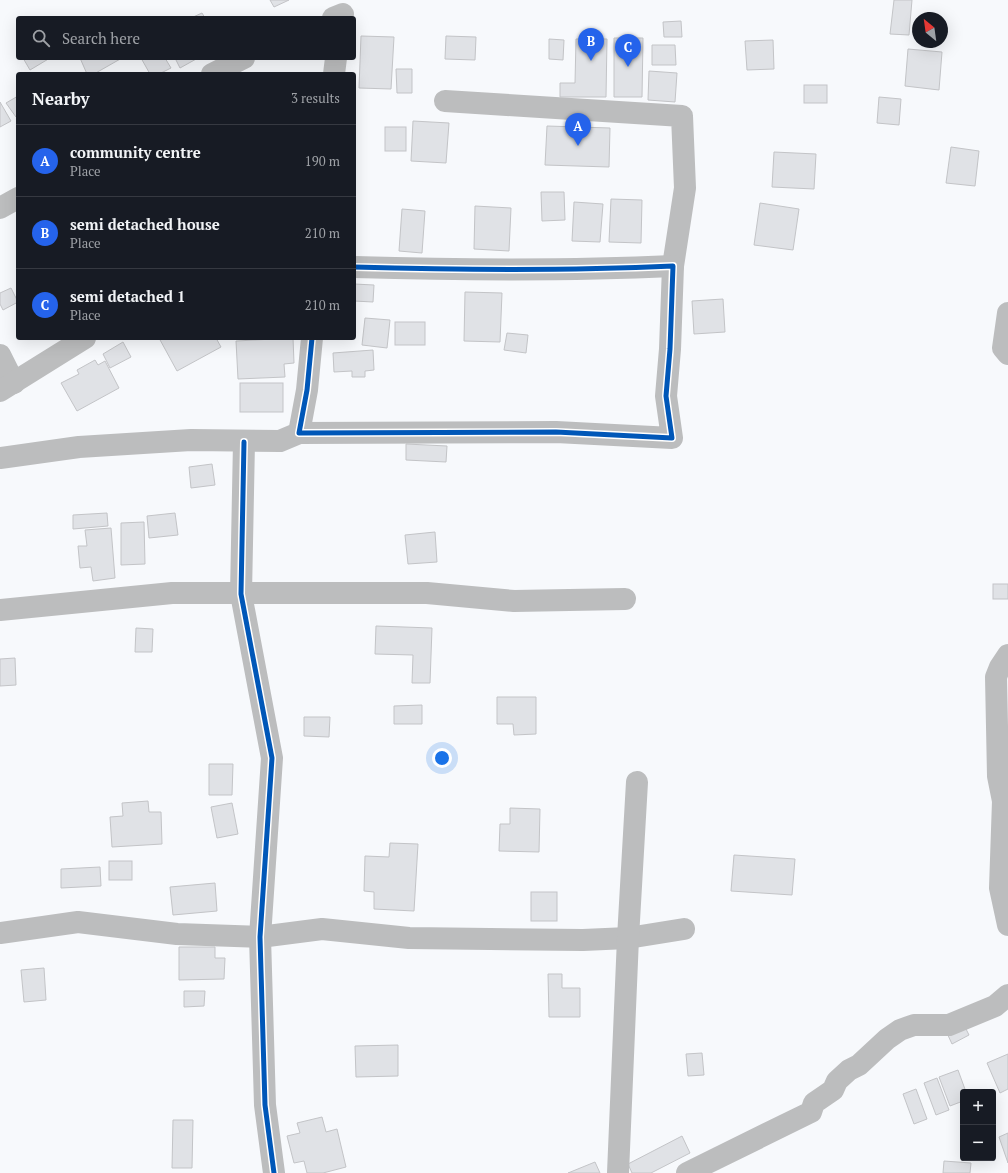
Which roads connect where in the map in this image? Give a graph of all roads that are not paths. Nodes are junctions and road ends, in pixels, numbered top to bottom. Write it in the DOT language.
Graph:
graph roads {
  1 [pos="240,60"];
  2 [pos="336,60"];
  3 [pos="216,72"];
  4 [pos="334,72"];
  5 [pos="445,100"];
  6 [pos="16,199"];
  7 [pos="0,208"];
  8 [pos="673,266"];
  9 [pos="356,267"];
  10 [pos="1008,313"];
  11 [pos="82,340"];
  12 [pos="312,340"];
  13 [pos="1008,354"];
  14 [pos="0,355"];
  15 [pos="7,387"];
  16 [pos="299,433"];
  17 [pos="244,442"];
  18 [pos="0,458"];
  19 [pos="241,594"];
  20 [pos="625,599"];
  21 [pos="0,610"];
  22 [pos="1008,655"];
  23 [pos="637,782"];
  24 [pos="1008,925"];
  25 [pos="684,929"];
  26 [pos="0,933"];
  27 [pos="260,937"];
  28 [pos="628,938"];
  29 [pos="1008,995"];
  30 [pos="274,1173"];
  31 [pos="618,1173"];
  32 [pos="687,1173"];
  1 -- 3 [label="street"];
  2 -- 4 [label="street"];
  5 -- 8 [label="street"];
  6 -- 7 [label="street"];
  8 -- 9 [label="street"];
  8 -- 16 [label="street"];
  10 -- 13 [label="street"];
  11 -- 15 [label="street"];
  12 -- 16 [label="street"];
  14 -- 15 [label="street"];
  16 -- 17 [label="street"];
  17 -- 18 [label="street"];
  17 -- 19 [label="street"];
  19 -- 20 [label="street"];
  19 -- 21 [label="street"];
  19 -- 27 [label="street"];
  22 -- 24 [label="street"];
  23 -- 28 [label="street"];
  25 -- 28 [label="street"];
  26 -- 27 [label="street"];
  27 -- 28 [label="street"];
  27 -- 30 [label="street"];
  28 -- 31 [label="street"];
  29 -- 32 [label="street"];
}
